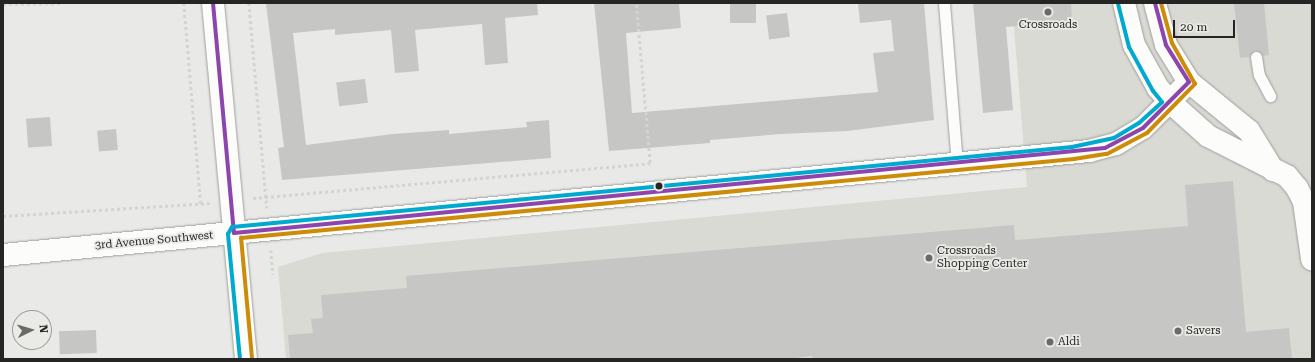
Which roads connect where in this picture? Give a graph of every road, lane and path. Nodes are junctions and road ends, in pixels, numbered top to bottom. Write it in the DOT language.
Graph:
graph roads {
  1 [pos="62,3"];
  2 [pos="184,3"];
  3 [pos="213,3"];
  4 [pos="249,3"];
  5 [pos="636,3"];
  6 [pos="944,3"];
  7 [pos="1124,3"];
  8 [pos="1155,3"];
  9 [pos="3,4"];
  10 [pos="1256,57"];
  11 [pos="1189,82"];
  12 [pos="1270,96"];
  13 [pos="1170,102"];
  14 [pos="957,164"];
  15 [pos="1273,170"];
  16 [pos="266,197"];
  17 [pos="231,201"];
  18 [pos="201,204"];
  19 [pos="3,216"];
  20 [pos="234,233"];
  21 [pos="3,255"];
  22 [pos="1312,259"];
  23 [pos="246,359"];
  1 -- 9 [label="path"];
  2 -- 18 [label="path"];
  3 -- 17 [label="street"];
  4 -- 16 [label="path"];
  5 -- 16 [label="path"];
  6 -- 14 [label="lane"];
  7 -- 13 [label="street"];
  8 -- 11 [label="street"];
  10 -- 12 [label="lane"];
  11 -- 13 [label="street, 3rd Avenue Southwest"];
  11 -- 15 [label="street"];
  13 -- 14 [label="street, 3rd Avenue Southwest"];
  13 -- 15 [label="street"];
  14 -- 20 [label="street, 3rd Avenue Southwest"];
  15 -- 22 [label="street"];
  16 -- 17 [label="path"];
  17 -- 18 [label="path"];
  17 -- 20 [label="street"];
  18 -- 19 [label="path"];
  20 -- 21 [label="street, 3rd Avenue Southwest"];
  20 -- 23 [label="street"];
}
